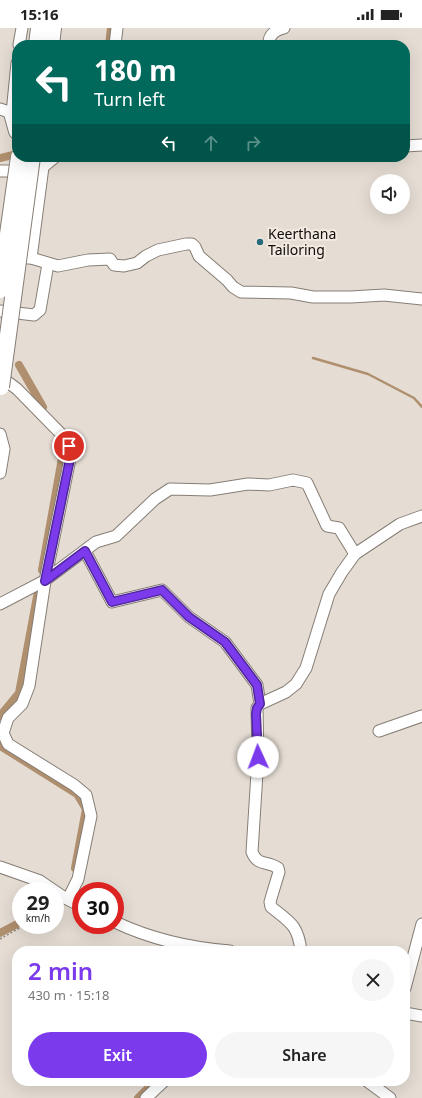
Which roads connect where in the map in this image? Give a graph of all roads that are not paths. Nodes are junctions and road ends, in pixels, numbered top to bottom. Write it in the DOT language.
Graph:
graph roads {
  1 [pos="22,28"];
  2 [pos="39,28"];
  3 [pos="53,28"];
  4 [pos="118,28"];
  5 [pos="276,29"];
  6 [pos="20,40"];
  7 [pos="37,40"];
  8 [pos="52,40"];
  9 [pos="116,40"];
  10 [pos="269,40"];
  11 [pos="12,85"];
  12 [pos="6,111"];
  13 [pos="12,122"];
  14 [pos="422,145"];
  15 [pos="410,146"];
  16 [pos="17,162"];
  17 [pos="38,162"];
  18 [pos="0,171"];
  19 [pos="0,255"];
  20 [pos="31,258"];
  21 [pos="48,264"];
  22 [pos="0,290"];
  23 [pos="422,299"];
  24 [pos="0,311"];
  25 [pos="0,386"];
  26 [pos="0,434"];
  27 [pos="0,473"];
  28 [pos="422,516"];
  29 [pos="85,551"];
  30 [pos="355,554"];
  31 [pos="44,581"];
  32 [pos="0,604"];
  33 [pos="260,704"];
  34 [pos="422,716"];
  35 [pos="379,731"];
  36 [pos="0,867"];
  37 [pos="68,899"];
  38 [pos="72,901"];
  39 [pos="422,924"];
  40 [pos="124,926"];
  41 [pos="188,946"];
  42 [pos="300,946"];
  43 [pos="410,969"];
  44 [pos="410,1013"];
  45 [pos="422,1016"];
  46 [pos="159,1086"];
  47 [pos="374,1086"];
  48 [pos="146,1098"];
  49 [pos="390,1098"];
  1 -- 6 [label="street"];
  2 -- 7 [label="highway"];
  3 -- 8 [label="highway"];
  4 -- 9 [label="street"];
  5 -- 10 [label="street"];
  11 -- 12 [label="street"];
  12 -- 13 [label="highway"];
  14 -- 15 [label="street"];
  16 -- 22 [label="highway, bridge"];
  17 -- 18 [label="street"];
  17 -- 20 [label="street"];
  17 -- 25 [label="highway, bridge"];
  19 -- 20 [label="street"];
  20 -- 21 [label="street"];
  21 -- 23 [label="street"];
  21 -- 24 [label="street"];
  25 -- 31 [label="street"];
  26 -- 27 [label="street"];
  28 -- 30 [label="street"];
  29 -- 30 [label="street"];
  29 -- 31 [label="street"];
  29 -- 33 [label="street"];
  30 -- 33 [label="street"];
  31 -- 32 [label="street"];
  31 -- 37 [label="street"];
  33 -- 42 [label="street"];
  34 -- 35 [label="street"];
  36 -- 37 [label="street"];
  37 -- 38 [label="street"];
  39 -- 43 [label="street"];
  40 -- 41 [label="street"];
  44 -- 45 [label="street"];
  46 -- 48 [label="street"];
  47 -- 49 [label="street"];
}
